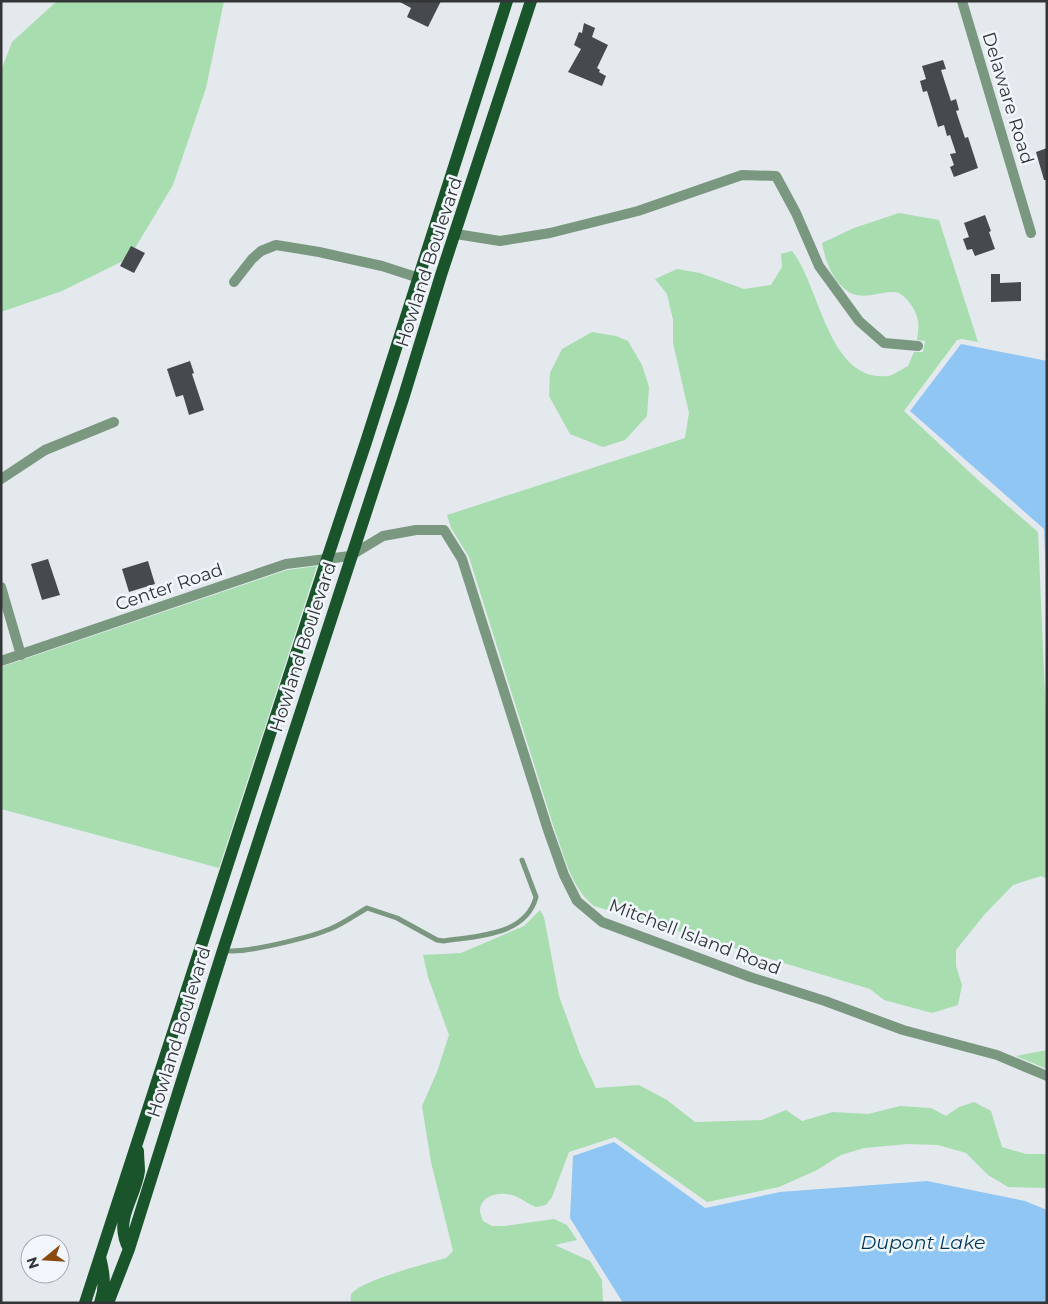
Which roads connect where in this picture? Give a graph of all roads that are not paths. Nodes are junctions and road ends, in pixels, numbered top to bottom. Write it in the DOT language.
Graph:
graph roads {
  1 [pos="507,1"];
  2 [pos="531,1"];
  3 [pos="962,1"];
  4 [pos="1031,232"];
  5 [pos="456,234"];
  6 [pos="419,278"];
  7 [pos="234,282"];
  8 [pos="918,346"];
  9 [pos="114,422"];
  10 [pos="1,479"];
  11 [pos="350,556"];
  12 [pos="326,559"];
  13 [pos="1,587"];
  14 [pos="21,655"];
  15 [pos="1,661"];
  16 [pos="522,860"];
  17 [pos="222,950"];
  18 [pos="1047,1076"];
  19 [pos="138,1141"];
  20 [pos="129,1249"];
  21 [pos="100,1257"];
  22 [pos="85,1303"];
  23 [pos="100,1303"];
  24 [pos="108,1303"];
  1 -- 6 [label="main road, Howland Boulevard"];
  2 -- 5 [label="main road, Howland Boulevard"];
  3 -- 4 [label="street, Delaware Road"];
  5 -- 8 [label="street"];
  5 -- 11 [label="main road, Howland Boulevard"];
  6 -- 7 [label="street"];
  6 -- 12 [label="main road, Howland Boulevard"];
  9 -- 10 [label="street"];
  11 -- 12 [label="street, Center Road"];
  11 -- 17 [label="main road, Howland Boulevard"];
  11 -- 18 [label="street, Mitchell Island Road"];
  12 -- 14 [label="street, Center Road"];
  12 -- 19 [label="main road, Howland Boulevard"];
  13 -- 14 [label="street"];
  14 -- 15 [label="street, Center Road"];
  16 -- 17 [label="lane"];
  17 -- 20 [label="main road, Howland Boulevard"];
  19 -- 20 [label="main road"];
  19 -- 21 [label="main road, Howland Boulevard"];
  20 -- 24 [label="main road, Howland Boulevard"];
  21 -- 22 [label="main road, Howland Boulevard"];
  21 -- 23 [label="main road"];
}
